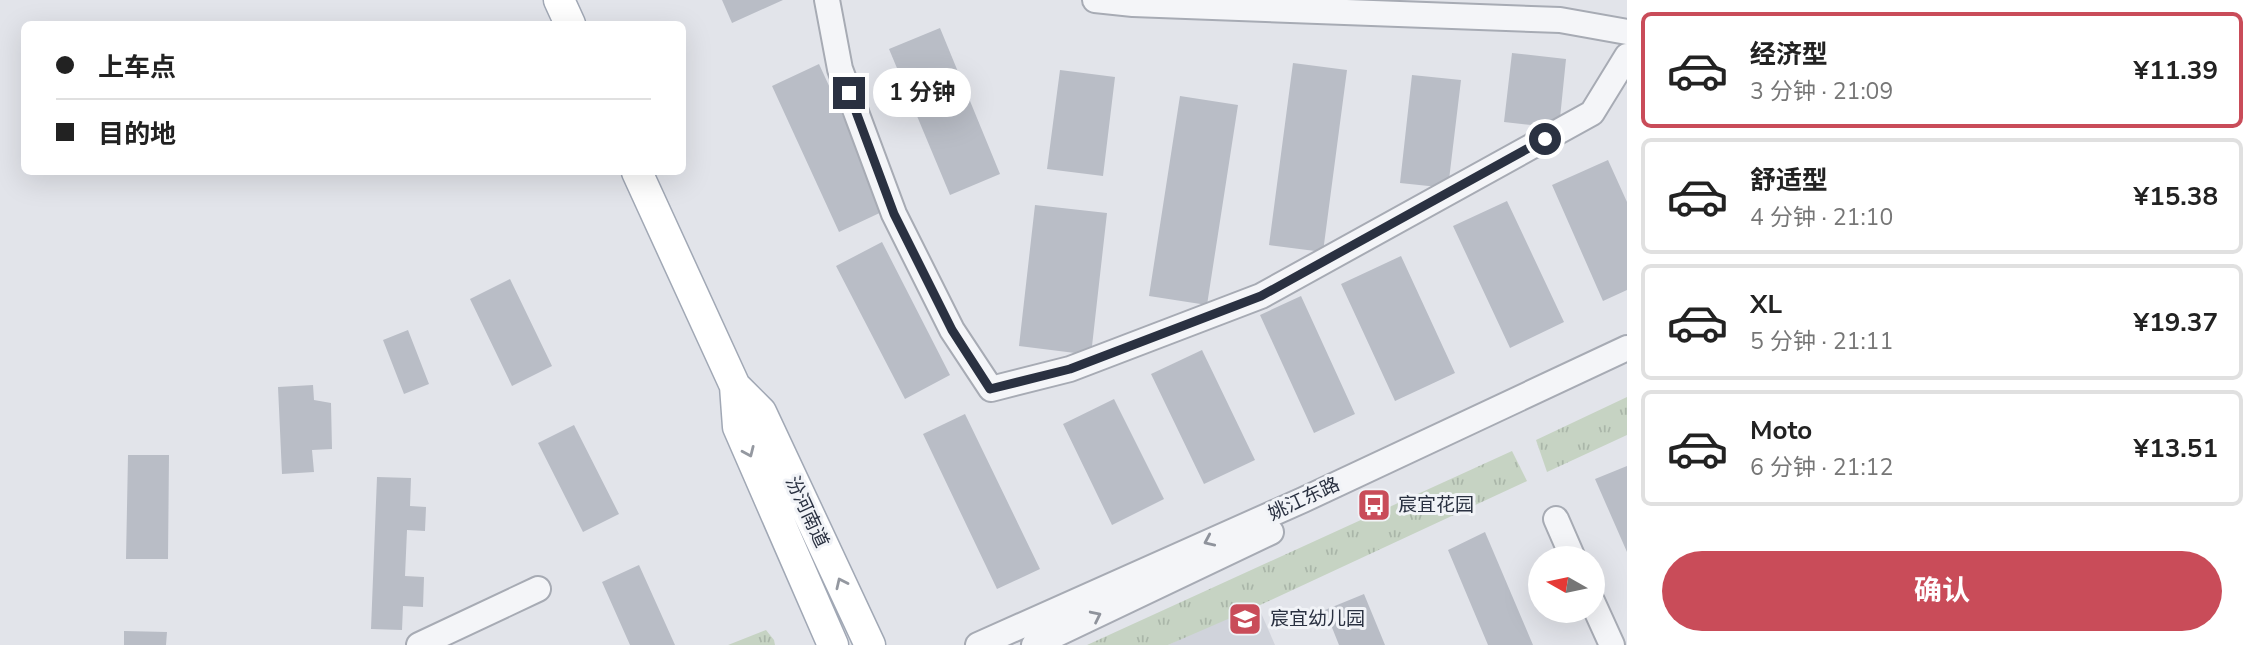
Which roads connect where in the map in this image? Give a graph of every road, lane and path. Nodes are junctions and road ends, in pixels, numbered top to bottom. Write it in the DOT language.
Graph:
graph roads {
  1 [pos="559,0"];
  2 [pos="827,0"];
  3 [pos="1095,0"];
  4 [pos="569,21"];
  5 [pos="1627,32"];
  6 [pos="1627,56"];
  7 [pos="638,175"];
  8 [pos="1627,348"];
  9 [pos="1627,362"];
  10 [pos="735,386"];
  11 [pos="1556,519"];
  12 [pos="1568,546"];
  13 [pos="538,589"];
  14 [pos="1602,623"];
  15 [pos="419,645"];
  16 [pos="833,645"];
  17 [pos="870,645"];
  18 [pos="978,645"];
  19 [pos="1034,645"];
  20 [pos="1612,645"];
  1 -- 4 [label="main road"];
  2 -- 6 [label="street"];
  3 -- 5 [label="street"];
  7 -- 10 [label="main road, 汾河南道"];
  8 -- 18 [label="street, 姚江东路, one-way"];
  19 -- 9 [label="street, 姚江东路, one-way"];
  10 -- 16 [label="main road, 汾河南道, one-way"];
  17 -- 10 [label="main road, 汾河南道, one-way"];
  11 -- 12 [label="street"];
  13 -- 15 [label="street"];
  14 -- 20 [label="street"];
}
